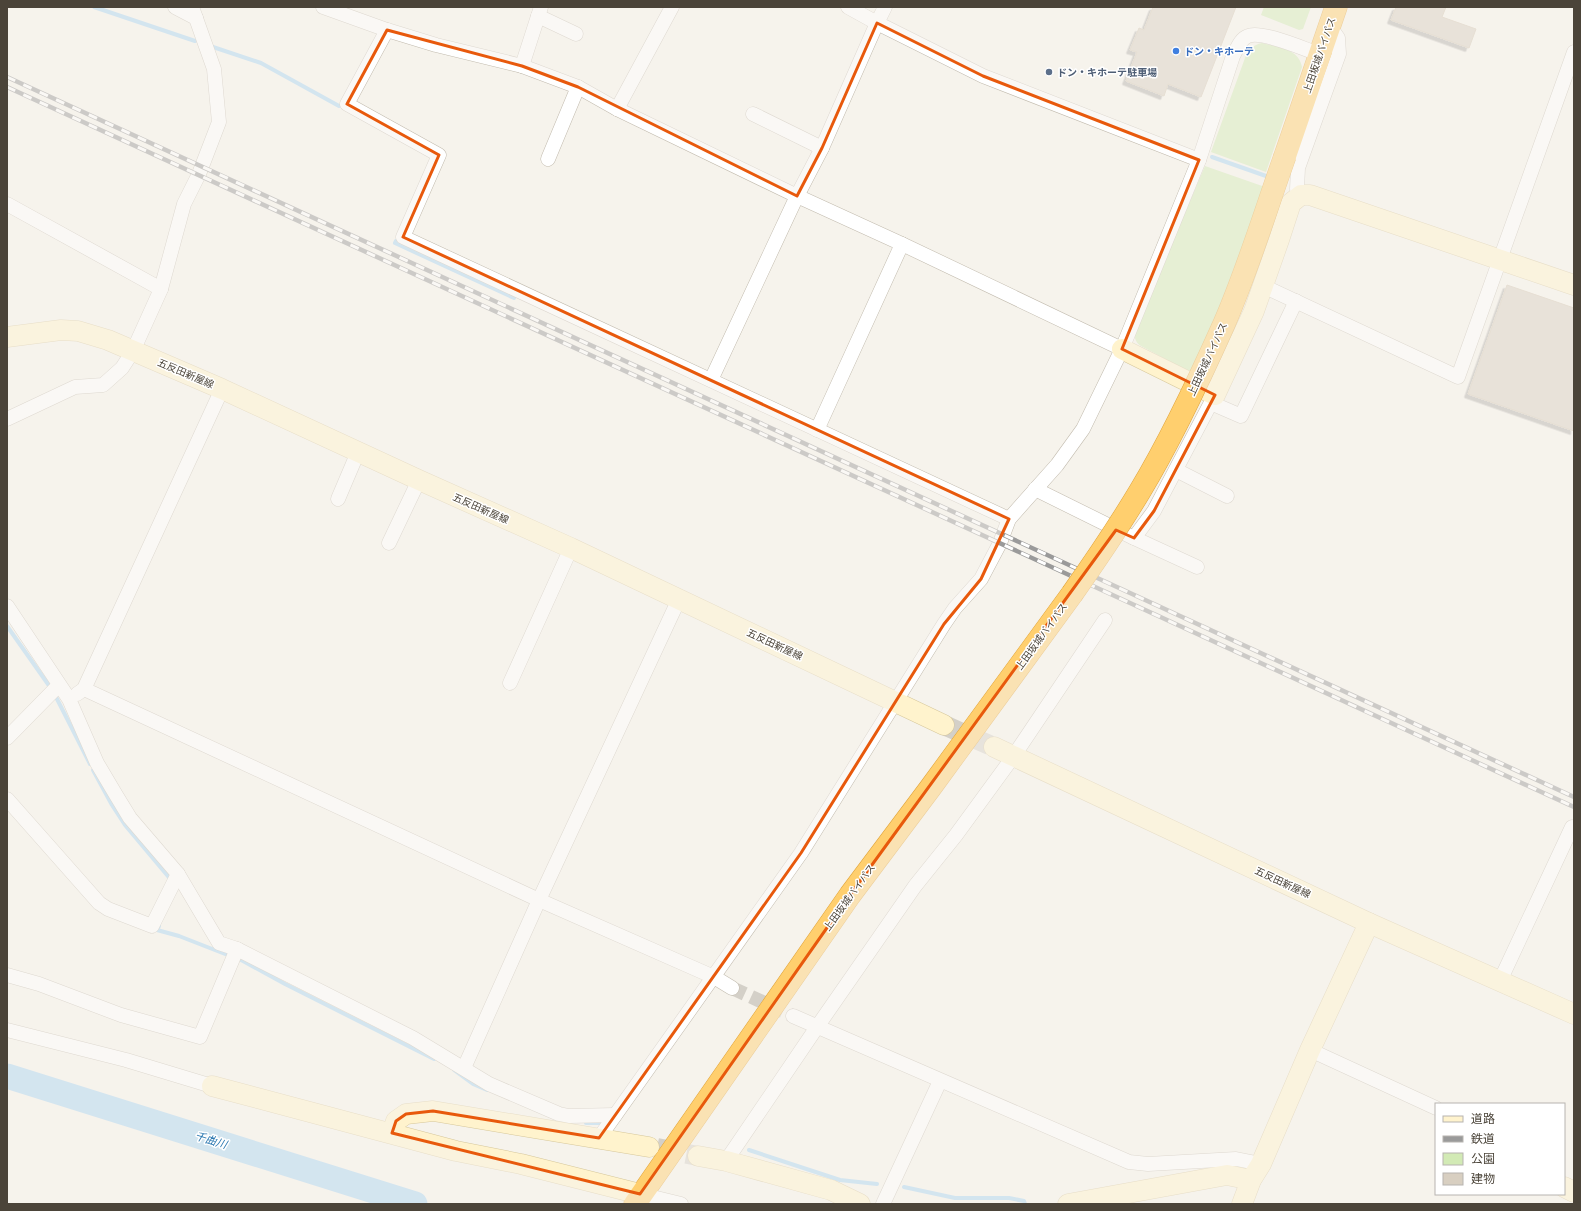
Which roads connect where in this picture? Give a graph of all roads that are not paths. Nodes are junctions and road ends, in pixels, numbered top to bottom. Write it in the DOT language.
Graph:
graph roads {
  1 [pos="175,7"];
  2 [pos="323,7"];
  3 [pos="672,7"];
  4 [pos="848,7"];
  5 [pos="885,7"];
  6 [pos="194,12"];
  7 [pos="540,12"];
  8 [pos="1332,16"];
  9 [pos="876,23"];
  10 [pos="387,30"];
  11 [pos="576,34"];
  12 [pos="1574,52"];
  13 [pos="1329,54"];
  14 [pos="522,66"];
  15 [pos="578,87"];
  16 [pos="617,109"];
  17 [pos="753,114"];
  18 [pos="822,148"];
  19 [pos="548,159"];
  20 [pos="1199,160"];
  21 [pos="1301,195"];
  22 [pos="797,196"];
  23 [pos="7,204"];
  24 [pos="902,244"];
  25 [pos="1500,259"];
  26 [pos="1574,285"];
  27 [pos="1263,286"];
  28 [pos="161,289"];
  29 [pos="1296,301"];
  30 [pos="7,337"];
  31 [pos="1122,349"];
  32 [pos="133,351"];
  33 [pos="711,380"];
  34 [pos="222,389"];
  35 [pos="1213,399"];
  36 [pos="7,419"];
  37 [pos="817,430"];
  38 [pos="358,452"];
  39 [pos="1176,470"];
  40 [pos="419,480"];
  41 [pos="1035,489"];
  42 [pos="1227,496"];
  43 [pos="338,499"];
  44 [pos="1009,519"];
  45 [pos="1134,538"];
  46 [pos="389,543"];
  47 [pos="571,548"];
  48 [pos="1197,567"];
  49 [pos="679,599"];
  50 [pos="7,606"];
  51 [pos="1105,620"];
  52 [pos="510,683"];
  53 [pos="59,685"];
  54 [pos="84,689"];
  55 [pos="68,699"];
  56 [pos="896,702"];
  57 [pos="944,725"];
  58 [pos="7,738"];
  59 [pos="994,747"];
  60 [pos="1013,757"];
  61 [pos="7,799"];
  62 [pos="1574,828"];
  63 [pos="175,879"];
  64 [pos="539,900"];
  65 [pos="1369,923"];
  66 [pos="234,955"];
  67 [pos="7,975"];
  68 [pos="714,977"];
  69 [pos="1500,981"];
  70 [pos="732,988"];
  71 [pos="1574,1014"];
  72 [pos="793,1016"];
  73 [pos="817,1026"];
  74 [pos="7,1030"];
  75 [pos="1310,1050"];
  76 [pos="464,1068"];
  77 [pos="940,1081"];
  78 [pos="212,1086"];
  79 [pos="1435,1108"];
  80 [pos="615,1115"];
  81 [pos="392,1133"];
  82 [pos="599,1138"];
  83 [pos="649,1147"];
  84 [pos="698,1156"];
  85 [pos="726,1161"];
  86 [pos="1256,1172"];
  87 [pos="1565,1188"];
  88 [pos="1574,1192"];
  89 [pos="638,1199"];
  90 [pos="681,1204"];
  91 [pos="860,1204"];
  92 [pos="883,1204"];
  93 [pos="1068,1204"];
  94 [pos="1242,1204"];
  1 -- 6 [label="street"];
  2 -- 10 [label="street"];
  3 -- 16 [label="street"];
  4 -- 9 [label="street"];
  5 -- 9 [label="street"];
  6 -- 28 [label="street"];
  7 -- 11 [label="street"];
  7 -- 14 [label="street"];
  8 -- 13 [label="highway, 上田坂城バイパス"];
  9 -- 18 [label="street"];
  9 -- 20 [label="street"];
  10 -- 14 [label="street"];
  10 -- 33 [label="street"];
  12 -- 25 [label="street"];
  13 -- 20 [label="street"];
  13 -- 21 [label="street"];
  13 -- 89 [label="highway, 上田坂城バイパス, bridge"];
  14 -- 15 [label="street"];
  15 -- 16 [label="street"];
  15 -- 19 [label="street"];
  16 -- 22 [label="street"];
  17 -- 18 [label="street"];
  18 -- 22 [label="street"];
  20 -- 31 [label="street"];
  21 -- 25 [label="street"];
  21 -- 27 [label="street"];
  22 -- 24 [label="street"];
  22 -- 33 [label="street"];
  23 -- 28 [label="street"];
  24 -- 31 [label="street"];
  24 -- 37 [label="street"];
  25 -- 26 [label="street"];
  25 -- 29 [label="street"];
  27 -- 29 [label="street"];
  27 -- 35 [label="street"];
  28 -- 32 [label="street"];
  29 -- 35 [label="street"];
  30 -- 32 [label="street, 五反田新屋線"];
  31 -- 35 [label="street"];
  31 -- 41 [label="street"];
  32 -- 34 [label="street, 五反田新屋線"];
  32 -- 36 [label="street"];
  33 -- 37 [label="street"];
  34 -- 38 [label="street, 五反田新屋線"];
  34 -- 54 [label="street"];
  35 -- 39 [label="street"];
  37 -- 44 [label="street"];
  38 -- 40 [label="street, 五反田新屋線"];
  38 -- 43 [label="street"];
  39 -- 42 [label="street"];
  39 -- 45 [label="street"];
  40 -- 46 [label="street"];
  40 -- 47 [label="street, 五反田新屋線"];
  41 -- 44 [label="street"];
  41 -- 45 [label="street"];
  44 -- 56 [label="street"];
  45 -- 48 [label="street"];
  47 -- 49 [label="street, 五反田新屋線"];
  47 -- 52 [label="street"];
  49 -- 56 [label="street, 五反田新屋線"];
  49 -- 64 [label="street"];
  50 -- 53 [label="street"];
  51 -- 60 [label="street"];
  53 -- 55 [label="street"];
  53 -- 58 [label="street"];
  54 -- 55 [label="street"];
  54 -- 64 [label="street"];
  55 -- 63 [label="street"];
  56 -- 57 [label="street, 五反田新屋線"];
  56 -- 68 [label="street"];
  59 -- 60 [label="street, 五反田新屋線"];
  60 -- 65 [label="street, 五反田新屋線"];
  60 -- 73 [label="street"];
  61 -- 63 [label="street"];
  62 -- 69 [label="street"];
  63 -- 66 [label="street"];
  64 -- 68 [label="street"];
  64 -- 76 [label="street"];
  65 -- 69 [label="street, 五反田新屋線"];
  65 -- 75 [label="street"];
  66 -- 67 [label="street"];
  66 -- 76 [label="street"];
  68 -- 70 [label="street"];
  68 -- 80 [label="street"];
  69 -- 71 [label="street, 五反田新屋線"];
  72 -- 73 [label="street"];
  73 -- 77 [label="street"];
  73 -- 85 [label="street"];
  74 -- 78 [label="street"];
  75 -- 79 [label="street"];
  75 -- 86 [label="street"];
  76 -- 80 [label="street"];
  77 -- 86 [label="street"];
  77 -- 92 [label="street"];
  78 -- 81 [label="street"];
  80 -- 82 [label="street"];
  81 -- 82 [label="street"];
  81 -- 89 [label="street"];
  82 -- 83 [label="street"];
  84 -- 85 [label="street"];
  85 -- 91 [label="street"];
  86 -- 93 [label="street"];
  86 -- 94 [label="street"];
  87 -- 88 [label="street"];
  89 -- 90 [label="street"];
}
